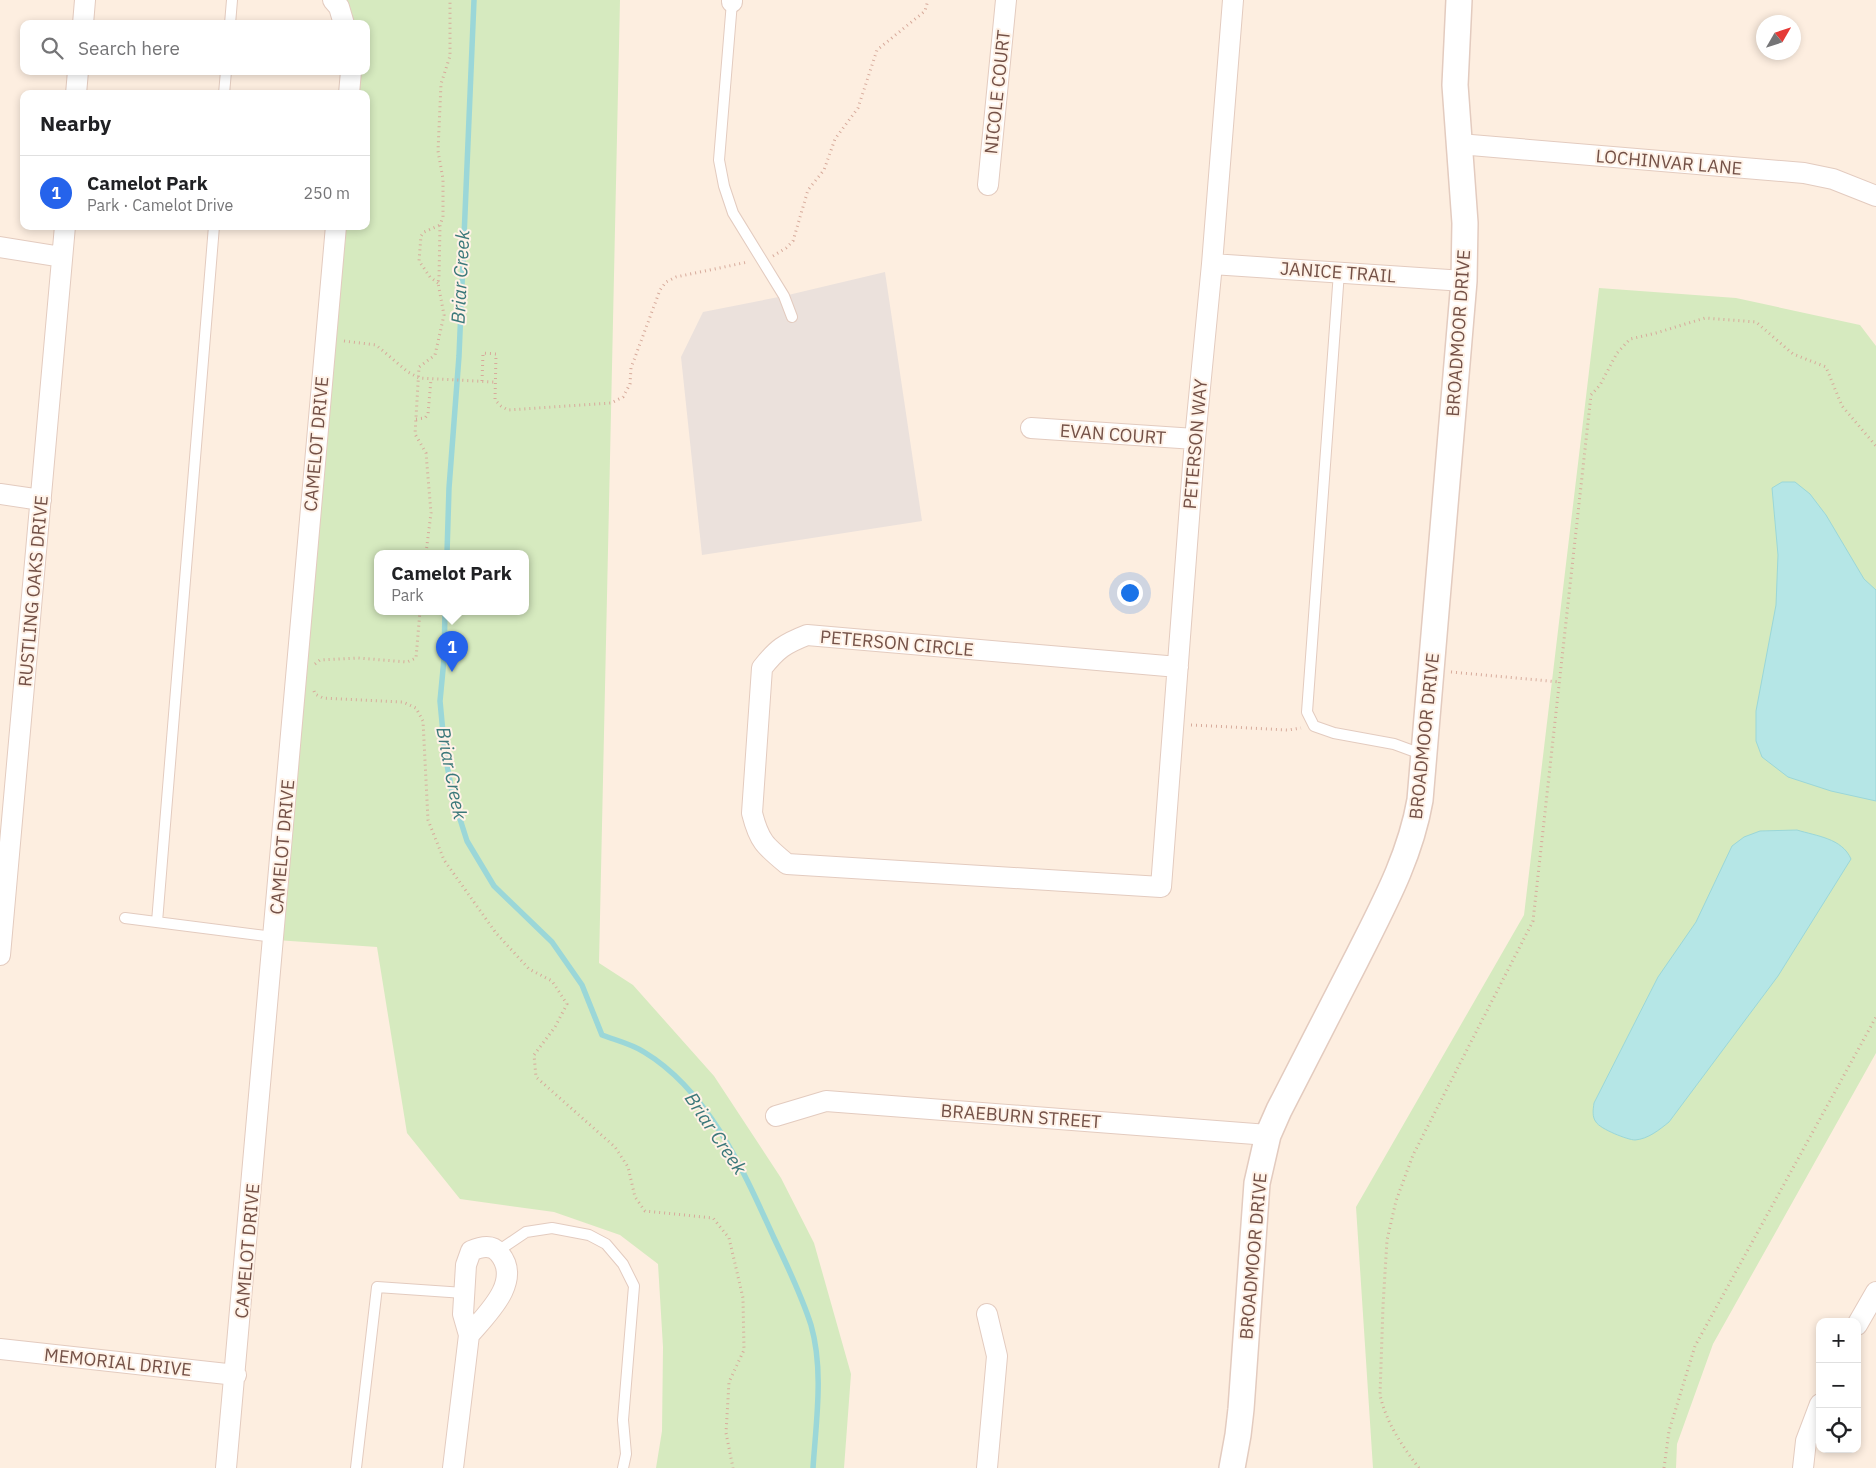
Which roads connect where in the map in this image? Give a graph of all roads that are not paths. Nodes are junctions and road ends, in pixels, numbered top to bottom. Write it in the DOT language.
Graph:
graph roads {
  1 [pos="85,0"];
  2 [pos="232,0"];
  3 [pos="333,0"];
  4 [pos="1006,0"];
  5 [pos="1233,0"];
  6 [pos="1459,0"];
  7 [pos="732,1"];
  8 [pos="83,20"];
  9 [pos="230,20"];
  10 [pos="343,20"];
  11 [pos="78,75"];
  12 [pos="226,75"];
  13 [pos="351,75"];
  14 [pos="76,90"];
  15 [pos="224,90"];
  16 [pos="349,90"];
  17 [pos="1459,144"];
  18 [pos="988,185"];
  19 [pos="1876,196"];
  20 [pos="65,230"];
  21 [pos="214,230"];
  22 [pos="336,230"];
  23 [pos="0,247"];
  24 [pos="62,257"];
  25 [pos="1212,264"];
  26 [pos="1339,272"];
  27 [pos="1464,281"];
  28 [pos="792,317"];
  29 [pos="1031,428"];
  30 [pos="1195,439"];
  31 [pos="0,494"];
  32 [pos="41,500"];
  33 [pos="1178,667"];
  34 [pos="1424,755"];
  35 [pos="1161,888"];
  36 [pos="125,918"];
  37 [pos="157,922"];
  38 [pos="274,937"];
  39 [pos="0,955"];
  40 [pos="776,1116"];
  41 [pos="1268,1135"];
  42 [pos="498,1251"];
  43 [pos="1876,1292"];
  44 [pos="464,1293"];
  45 [pos="987,1314"];
  46 [pos="1861,1318"];
  47 [pos="469,1335"];
  48 [pos="0,1349"];
  49 [pos="236,1375"];
  50 [pos="1818,1408"];
  51 [pos="226,1468"];
  52 [pos="356,1468"];
  53 [pos="453,1468"];
  54 [pos="623,1468"];
  55 [pos="988,1468"];
  56 [pos="1232,1468"];
  57 [pos="1803,1468"];
  1 -- 8 [label="street"];
  2 -- 9 [label="lane"];
  3 -- 10 [label="street"];
  4 -- 18 [label="street, NICOLE COURT"];
  5 -- 25 [label="street, PETERSON WAY"];
  6 -- 17 [label="street, BROADMOOR DRIVE"];
  7 -- 28 [label="lane"];
  11 -- 14 [label="street"];
  12 -- 15 [label="lane"];
  13 -- 16 [label="street"];
  17 -- 19 [label="street, LOCHINVAR LANE"];
  17 -- 27 [label="street, BROADMOOR DRIVE"];
  20 -- 24 [label="street, RUSTLING OAKS DRIVE"];
  21 -- 37 [label="lane"];
  22 -- 38 [label="street, CAMELOT DRIVE"];
  23 -- 24 [label="street"];
  24 -- 32 [label="street, RUSTLING OAKS DRIVE"];
  25 -- 26 [label="street, JANICE TRAIL"];
  25 -- 30 [label="street, PETERSON WAY"];
  26 -- 27 [label="street, JANICE TRAIL"];
  26 -- 34 [label="lane"];
  27 -- 34 [label="street, BROADMOOR DRIVE"];
  29 -- 30 [label="street, EVAN COURT"];
  30 -- 33 [label="street, PETERSON WAY"];
  31 -- 32 [label="street"];
  32 -- 39 [label="street, RUSTLING OAKS DRIVE"];
  33 -- 35 [label="street, PETERSON WAY"];
  33 -- 35 [label="street, PETERSON CIRCLE"];
  34 -- 41 [label="street, BROADMOOR DRIVE"];
  36 -- 37 [label="lane"];
  37 -- 38 [label="lane"];
  38 -- 49 [label="street, CAMELOT DRIVE"];
  40 -- 41 [label="street, BRAEBURN STREET"];
  41 -- 56 [label="street, BROADMOOR DRIVE"];
  42 -- 44 [label="street"];
  42 -- 47 [label="street"];
  42 -- 54 [label="lane"];
  43 -- 46 [label="street"];
  44 -- 47 [label="street"];
  44 -- 52 [label="lane"];
  45 -- 55 [label="street"];
  47 -- 53 [label="street"];
  48 -- 49 [label="street, MEMORIAL DRIVE"];
  49 -- 51 [label="street, CAMELOT DRIVE"];
  50 -- 57 [label="street"];
}
